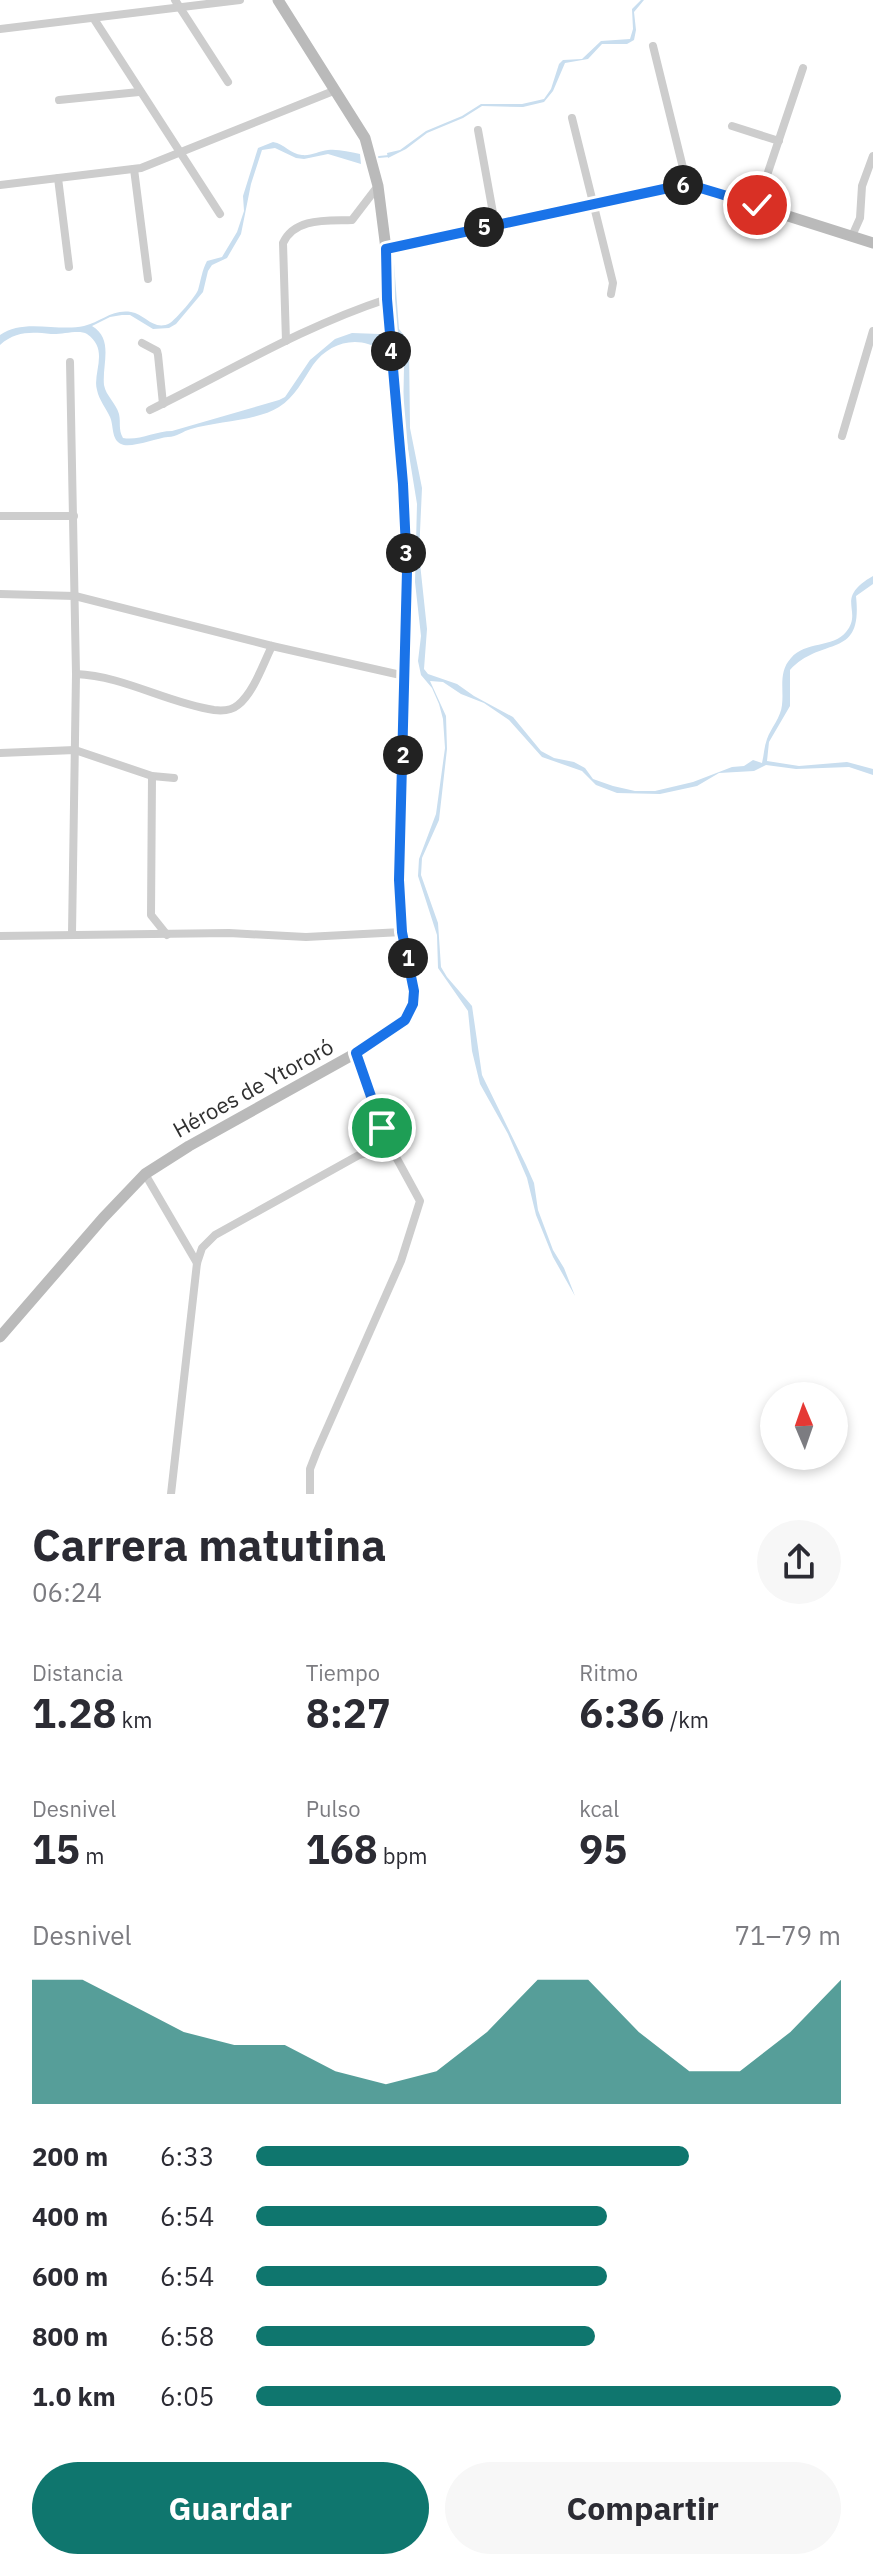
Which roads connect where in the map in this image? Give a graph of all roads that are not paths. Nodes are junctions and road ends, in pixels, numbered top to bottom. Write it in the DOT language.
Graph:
graph roads {
  1 [pos="240,0"];
  2 [pos="278,0"];
  3 [pos="177,4"];
  4 [pos="94,19"];
  5 [pos="0,29"];
  6 [pos="653,46"];
  7 [pos="803,68"];
  8 [pos="228,82"];
  9 [pos="336,90"];
  10 [pos="139,92"];
  11 [pos="59,100"];
  12 [pos="572,118"];
  13 [pos="732,126"];
  14 [pos="478,130"];
  15 [pos="779,141"];
  16 [pos="177,152"];
  17 [pos="873,156"];
  18 [pos="134,169"];
  19 [pos="58,178"];
  20 [pos="687,184"];
  21 [pos="0,185"];
  22 [pos="378,186"];
  23 [pos="593,204"];
  24 [pos="757,205"];
  25 [pos="220,214"];
  26 [pos="495,224"];
  27 [pos="852,236"];
  28 [pos="873,243"];
  29 [pos="386,249"];
  30 [pos="69,267"];
  31 [pos="148,279"];
  32 [pos="611,294"];
  33 [pos="387,299"];
  34 [pos="873,331"];
  35 [pos="286,341"];
  36 [pos="142,343"];
  37 [pos="70,362"];
  38 [pos="163,404"];
  39 [pos="150,410"];
  40 [pos="842,436"];
  41 [pos="0,516"];
  42 [pos="74,516"];
  43 [pos="0,594"];
  44 [pos="75,596"];
  45 [pos="272,646"];
  46 [pos="76,674"];
  47 [pos="405,676"];
  48 [pos="75,750"];
  49 [pos="0,753"];
  50 [pos="152,776"];
  51 [pos="174,778"];
  52 [pos="402,932"];
  53 [pos="72,934"];
  54 [pos="167,935"];
  55 [pos="0,936"];
  56 [pos="356,1053"];
  57 [pos="387,1140"];
  58 [pos="145,1174"];
  59 [pos="197,1263"];
  60 [pos="0,1337"];
  61 [pos="171,1494"];
  62 [pos="310,1494"];
  1 -- 3 [label="street"];
  2 -- 9 [label="main road, Héroes de Ytororó"];
  3 -- 4 [label="street"];
  3 -- 8 [label="street"];
  4 -- 5 [label="street"];
  4 -- 10 [label="street"];
  6 -- 20 [label="street"];
  7 -- 15 [label="street"];
  9 -- 16 [label="street"];
  9 -- 22 [label="main road, Héroes de Ytororó"];
  10 -- 11 [label="street"];
  10 -- 16 [label="street"];
  12 -- 23 [label="street"];
  13 -- 15 [label="street"];
  14 -- 26 [label="street"];
  15 -- 24 [label="street"];
  16 -- 18 [label="street"];
  16 -- 25 [label="street"];
  17 -- 27 [label="street"];
  18 -- 19 [label="street"];
  18 -- 31 [label="street"];
  19 -- 21 [label="street"];
  19 -- 30 [label="street"];
  20 -- 23 [label="main road"];
  20 -- 24 [label="main road"];
  22 -- 29 [label="main road, Héroes de Ytororó"];
  22 -- 35 [label="street"];
  23 -- 26 [label="main road"];
  23 -- 32 [label="street"];
  24 -- 27 [label="main road"];
  26 -- 29 [label="main road"];
  27 -- 28 [label="main road"];
  29 -- 33 [label="main road, Héroes de Ytororó"];
  33 -- 35 [label="street"];
  33 -- 47 [label="main road, Héroes de Ytororó"];
  34 -- 40 [label="street"];
  35 -- 38 [label="street"];
  36 -- 38 [label="street"];
  37 -- 42 [label="street"];
  38 -- 39 [label="street"];
  41 -- 42 [label="street"];
  42 -- 44 [label="street"];
  43 -- 44 [label="street"];
  44 -- 45 [label="street"];
  44 -- 46 [label="street"];
  45 -- 46 [label="street"];
  45 -- 47 [label="street"];
  46 -- 48 [label="street"];
  47 -- 52 [label="main road, Héroes de Ytororó"];
  48 -- 49 [label="street"];
  48 -- 50 [label="street"];
  48 -- 53 [label="street"];
  50 -- 51 [label="street"];
  50 -- 54 [label="street"];
  52 -- 54 [label="street"];
  52 -- 56 [label="main road, Héroes de Ytororó"];
  53 -- 54 [label="street"];
  53 -- 55 [label="street"];
  56 -- 57 [label="street"];
  56 -- 58 [label="main road, Héroes de Ytororó"];
  57 -- 59 [label="street"];
  57 -- 62 [label="street"];
  58 -- 59 [label="street"];
  58 -- 60 [label="main road, Héroes de Ytororó"];
  59 -- 61 [label="street"];
}
